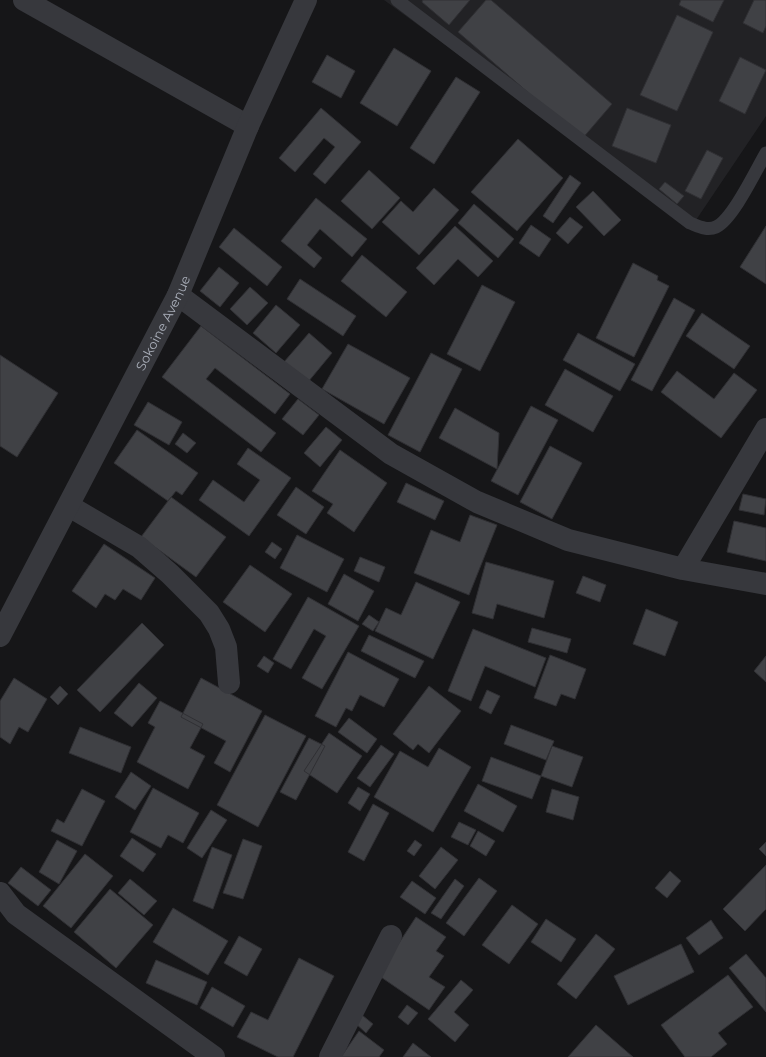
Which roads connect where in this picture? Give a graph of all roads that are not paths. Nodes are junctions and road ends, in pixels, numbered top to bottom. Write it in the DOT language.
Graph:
graph roads {
  1 [pos="24,0"];
  2 [pos="306,0"];
  3 [pos="397,0"];
  4 [pos="248,126"];
  5 [pos="766,153"];
  6 [pos="178,295"];
  7 [pos="766,429"];
  8 [pos="69,506"];
  9 [pos="683,569"];
  10 [pos="766,584"];
  11 [pos="0,636"];
  12 [pos="229,683"];
  13 [pos="0,893"];
  14 [pos="391,936"];
  15 [pos="214,1057"];
  16 [pos="330,1057"];
  1 -- 4 [label="street"];
  2 -- 4 [label="street, Sokoine Avenue"];
  3 -- 5 [label="lane"];
  4 -- 6 [label="street, Sokoine Avenue"];
  6 -- 8 [label="street, Sokoine Avenue"];
  6 -- 9 [label="street"];
  7 -- 9 [label="street"];
  8 -- 11 [label="street, Sokoine Avenue"];
  8 -- 12 [label="street"];
  9 -- 10 [label="street"];
  13 -- 15 [label="street"];
  14 -- 16 [label="street"];
}
